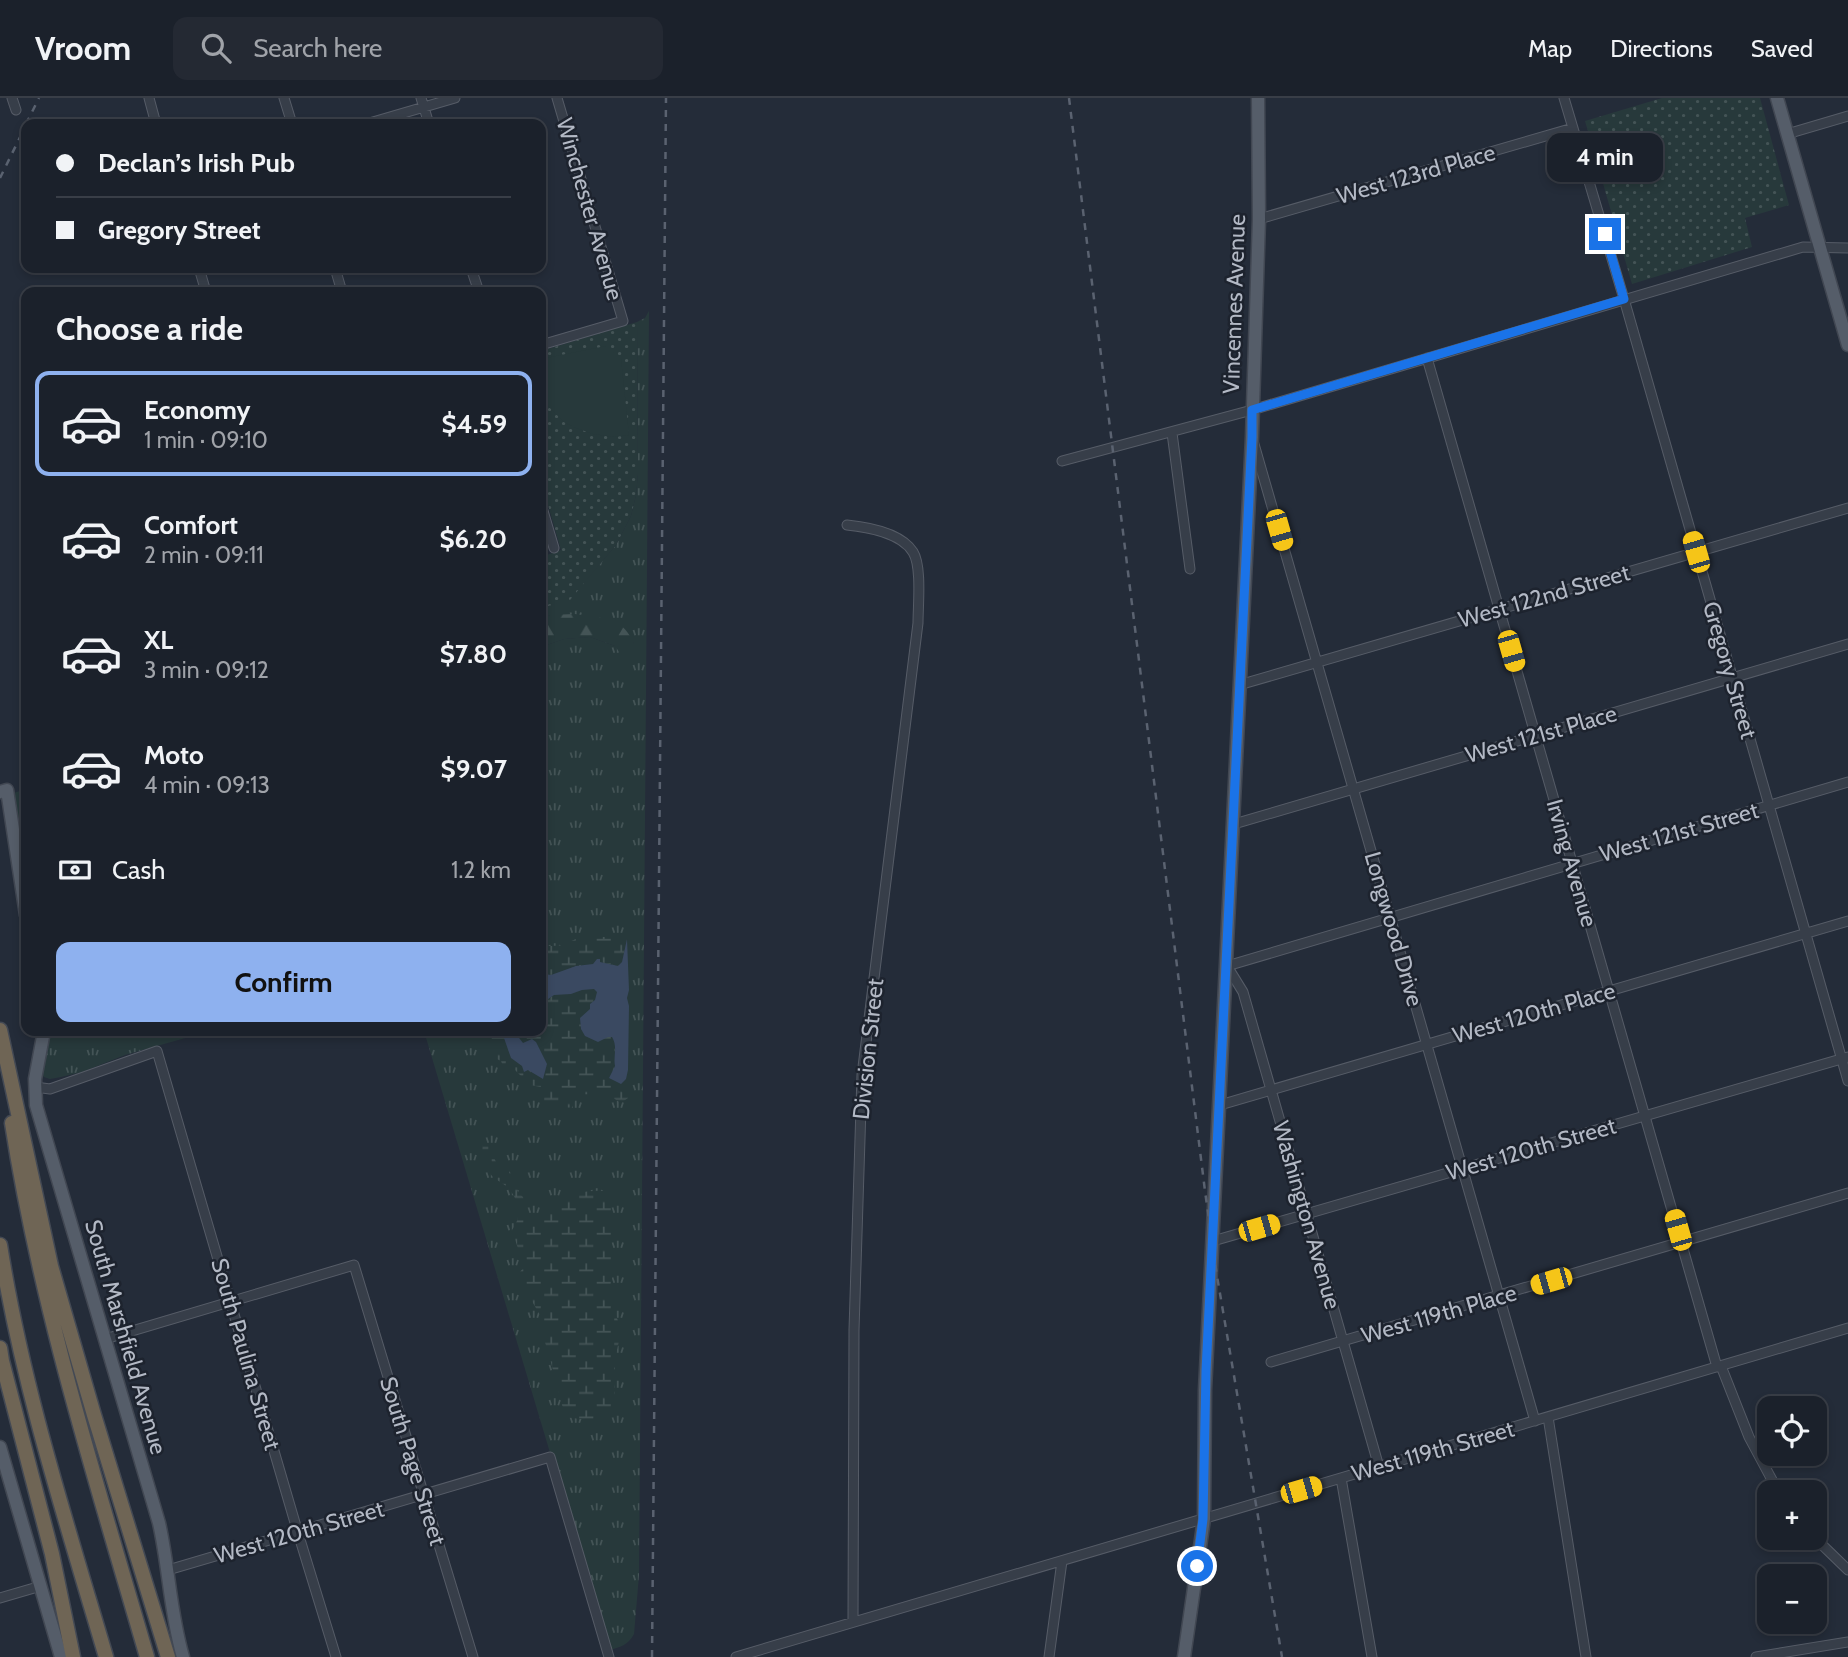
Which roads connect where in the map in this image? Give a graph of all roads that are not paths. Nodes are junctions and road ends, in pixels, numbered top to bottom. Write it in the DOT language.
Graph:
graph roads {
  1 [pos="12,98"];
  2 [pos="149,98"];
  3 [pos="284,98"];
  4 [pos="455,98"];
  5 [pos="557,98"];
  6 [pos="1258,98"];
  7 [pos="1564,98"];
  8 [pos="1777,98"];
  9 [pos="422,103"];
  10 [pos="16,110"];
  11 [pos="1848,116"];
  12 [pos="155,119"];
  13 [pos="290,119"];
  14 [pos="379,119"];
  15 [pos="1573,128"];
  16 [pos="1787,134"];
  17 [pos="1259,219"];
  18 [pos="1819,248"];
  19 [pos="1848,248"];
  20 [pos="1624,299"];
  21 [pos="546,344"];
  22 [pos="1848,345"];
  23 [pos="1427,358"];
  24 [pos="1252,410"];
  25 [pos="1172,433"];
  26 [pos="1252,437"];
  27 [pos="1062,461"];
  28 [pos="1848,508"];
  29 [pos="546,521"];
  30 [pos="847,525"];
  31 [pos="554,548"];
  32 [pos="1696,552"];
  33 [pos="1191,569"];
  34 [pos="1499,609"];
  35 [pos="1848,644"];
  36 [pos="1317,662"];
  37 [pos="1732,677"];
  38 [pos="1239,685"];
  39 [pos="1535,735"];
  40 [pos="1848,782"];
  41 [pos="1354,789"];
  42 [pos="4,791"];
  43 [pos="1769,806"];
  44 [pos="1234,824"];
  45 [pos="1572,864"];
  46 [pos="21,887"];
  47 [pos="1390,918"];
  48 [pos="1848,921"];
  49 [pos="1806,934"];
  50 [pos="1227,966"];
  51 [pos="1609,991"];
  52 [pos="0,1030"];
  53 [pos="43,1036"];
  54 [pos="0,1044"];
  55 [pos="1427,1045"];
  56 [pos="1845,1058"];
  57 [pos="1848,1080"];
  58 [pos="35,1087"];
  59 [pos="1272,1090"];
  60 [pos="1220,1105"];
  61 [pos="1645,1116"];
  62 [pos="1463,1169"];
  63 [pos="1848,1193"];
  64 [pos="1307,1214"];
  65 [pos="1213,1241"];
  66 [pos="1681,1242"];
  67 [pos="0,1245"];
  68 [pos="1499,1296"];
  69 [pos="230,1301"];
  70 [pos="1848,1328"];
  71 [pos="105,1339"];
  72 [pos="1344,1342"];
  73 [pos="0,1348"];
  74 [pos="1271,1362"];
  75 [pos="1719,1366"];
  76 [pos="1548,1417"];
  77 [pos="1535,1421"];
  78 [pos="0,1447"];
  79 [pos="1379,1467"];
  80 [pos="1340,1478"];
  81 [pos="1773,1480"];
  82 [pos="423,1495"];
  83 [pos="1203,1519"];
  84 [pos="298,1533"];
  85 [pos="1827,1550"];
  86 [pos="1062,1560"];
  87 [pos="168,1570"];
  88 [pos="1848,1570"];
  89 [pos="41,1586"];
  90 [pos="0,1598"];
  91 [pos="853,1622"];
  92 [pos="1848,1642"];
  93 [pos="61,1657"];
  94 [pos="73,1657"];
  95 [pos="106,1657"];
  96 [pos="147,1657"];
  97 [pos="168,1657"];
  98 [pos="183,1657"];
  99 [pos="336,1657"];
  100 [pos="473,1657"];
  101 [pos="609,1657"];
  102 [pos="736,1657"];
  103 [pos="1049,1657"];
  104 [pos="1184,1657"];
  105 [pos="1372,1657"];
  106 [pos="1586,1657"];
  107 [pos="1756,1657"];
  1 -- 10 [label="street"];
  2 -- 12 [label="street"];
  3 -- 13 [label="street"];
  4 -- 9 [label="street"];
  5 -- 21 [label="street, Winchester Avenue"];
  6 -- 17 [label="main road, Vincennes Avenue"];
  7 -- 15 [label="street, Gregory Street"];
  8 -- 16 [label="main road"];
  9 -- 14 [label="street"];
  11 -- 16 [label="street"];
  15 -- 17 [label="street, West 123rd Place"];
  15 -- 20 [label="street, Gregory Street"];
  16 -- 18 [label="main road"];
  17 -- 24 [label="main road, Vincennes Avenue"];
  18 -- 19 [label="street"];
  18 -- 20 [label="street"];
  18 -- 22 [label="main road"];
  20 -- 23 [label="street"];
  20 -- 32 [label="street, Gregory Street"];
  23 -- 24 [label="street"];
  23 -- 34 [label="street, Irving Avenue"];
  24 -- 25 [label="street"];
  24 -- 26 [label="main road, Vincennes Avenue"];
  25 -- 27 [label="street"];
  25 -- 33 [label="street"];
  26 -- 36 [label="street, Longwood Drive"];
  26 -- 38 [label="main road, Vincennes Avenue"];
  28 -- 32 [label="street, West 122nd Street"];
  29 -- 31 [label="street"];
  30 -- 91 [label="street, Division Street"];
  32 -- 34 [label="street, West 122nd Street"];
  32 -- 37 [label="street, Gregory Street"];
  34 -- 36 [label="street, West 122nd Street"];
  34 -- 39 [label="street, Irving Avenue"];
  35 -- 37 [label="street, West 121st Place"];
  36 -- 38 [label="street, West 122nd Street"];
  36 -- 41 [label="street, Longwood Drive"];
  37 -- 39 [label="street, West 121st Place"];
  37 -- 43 [label="street, Gregory Street"];
  38 -- 44 [label="main road, Vincennes Avenue"];
  39 -- 41 [label="street, West 121st Place"];
  39 -- 45 [label="street, Irving Avenue"];
  40 -- 43 [label="street, West 121st Street"];
  41 -- 44 [label="street, West 121st Place"];
  41 -- 47 [label="street, Longwood Drive"];
  42 -- 46 [label="main road"];
  43 -- 45 [label="street, West 121st Street"];
  43 -- 49 [label="street, Gregory Street"];
  44 -- 50 [label="main road, Vincennes Avenue"];
  45 -- 47 [label="street, West 121st Street"];
  45 -- 51 [label="street, Irving Avenue"];
  47 -- 50 [label="street, West 121st Street"];
  47 -- 55 [label="street, Longwood Drive"];
  48 -- 49 [label="street, West 120th Place"];
  49 -- 51 [label="street, West 120th Place"];
  49 -- 56 [label="street, Gregory Street"];
  50 -- 59 [label="street, Washington Avenue"];
  50 -- 60 [label="main road, Vincennes Avenue"];
  51 -- 55 [label="street, West 120th Place"];
  51 -- 61 [label="street, Irving Avenue"];
  52 -- 97 [label="highway"];
  53 -- 58 [label="main road, South Marshfield Avenue"];
  54 -- 96 [label="highway"];
  55 -- 59 [label="street, West 120th Place"];
  55 -- 62 [label="street, Longwood Drive"];
  56 -- 57 [label="street, Gregory Street"];
  56 -- 61 [label="street, West 120th Street"];
  58 -- 69 [label="street, South Paulina Street"];
  58 -- 71 [label="main road, South Marshfield Avenue"];
  59 -- 60 [label="street, West 120th Place"];
  59 -- 64 [label="street, Washington Avenue"];
  60 -- 65 [label="main road, Vincennes Avenue"];
  61 -- 62 [label="street, West 120th Street"];
  61 -- 66 [label="street, Irving Avenue"];
  62 -- 64 [label="street, West 120th Street"];
  62 -- 68 [label="street, Longwood Drive"];
  63 -- 66 [label="street, West 119th Place"];
  64 -- 65 [label="street, West 120th Street"];
  64 -- 72 [label="street, Washington Avenue"];
  65 -- 83 [label="main road, Vincennes Avenue"];
  66 -- 68 [label="street, West 119th Place"];
  66 -- 75 [label="street, Irving Avenue"];
  67 -- 95 [label="highway"];
  68 -- 72 [label="street, West 119th Place"];
  68 -- 77 [label="street, Longwood Drive"];
  69 -- 71 [label="street"];
  69 -- 82 [label="street, South Page Street"];
  69 -- 84 [label="street, South Paulina Street"];
  70 -- 75 [label="street, West 119th Street"];
  71 -- 87 [label="main road, South Marshfield Avenue"];
  72 -- 74 [label="street, West 119th Place"];
  72 -- 79 [label="street, Washington Avenue"];
  73 -- 94 [label="highway"];
  75 -- 76 [label="street, West 119th Street"];
  75 -- 81 [label="street, Irving Avenue"];
  76 -- 77 [label="street, West 119th Street"];
  76 -- 106 [label="street"];
  77 -- 79 [label="street, West 119th Street"];
  78 -- 89 [label="main road"];
  79 -- 80 [label="street, West 119th Street"];
  80 -- 83 [label="street, West 119th Street"];
  80 -- 105 [label="street"];
  82 -- 84 [label="street, West 120th Street"];
  82 -- 100 [label="street, South Page Street"];
  82 -- 101 [label="street, West 120th Street"];
  83 -- 86 [label="street, West 119th Street"];
  83 -- 104 [label="main road, Vincennes Avenue"];
  84 -- 87 [label="street, West 120th Street"];
  84 -- 99 [label="street, South Paulina Street"];
  85 -- 88 [label="street"];
  86 -- 91 [label="street, West 119th Street"];
  86 -- 103 [label="street"];
  87 -- 98 [label="main road, South Marshfield Avenue"];
  89 -- 90 [label="street"];
  89 -- 93 [label="main road"];
  91 -- 102 [label="street, West 119th Street"];
  92 -- 107 [label="street"];
}
